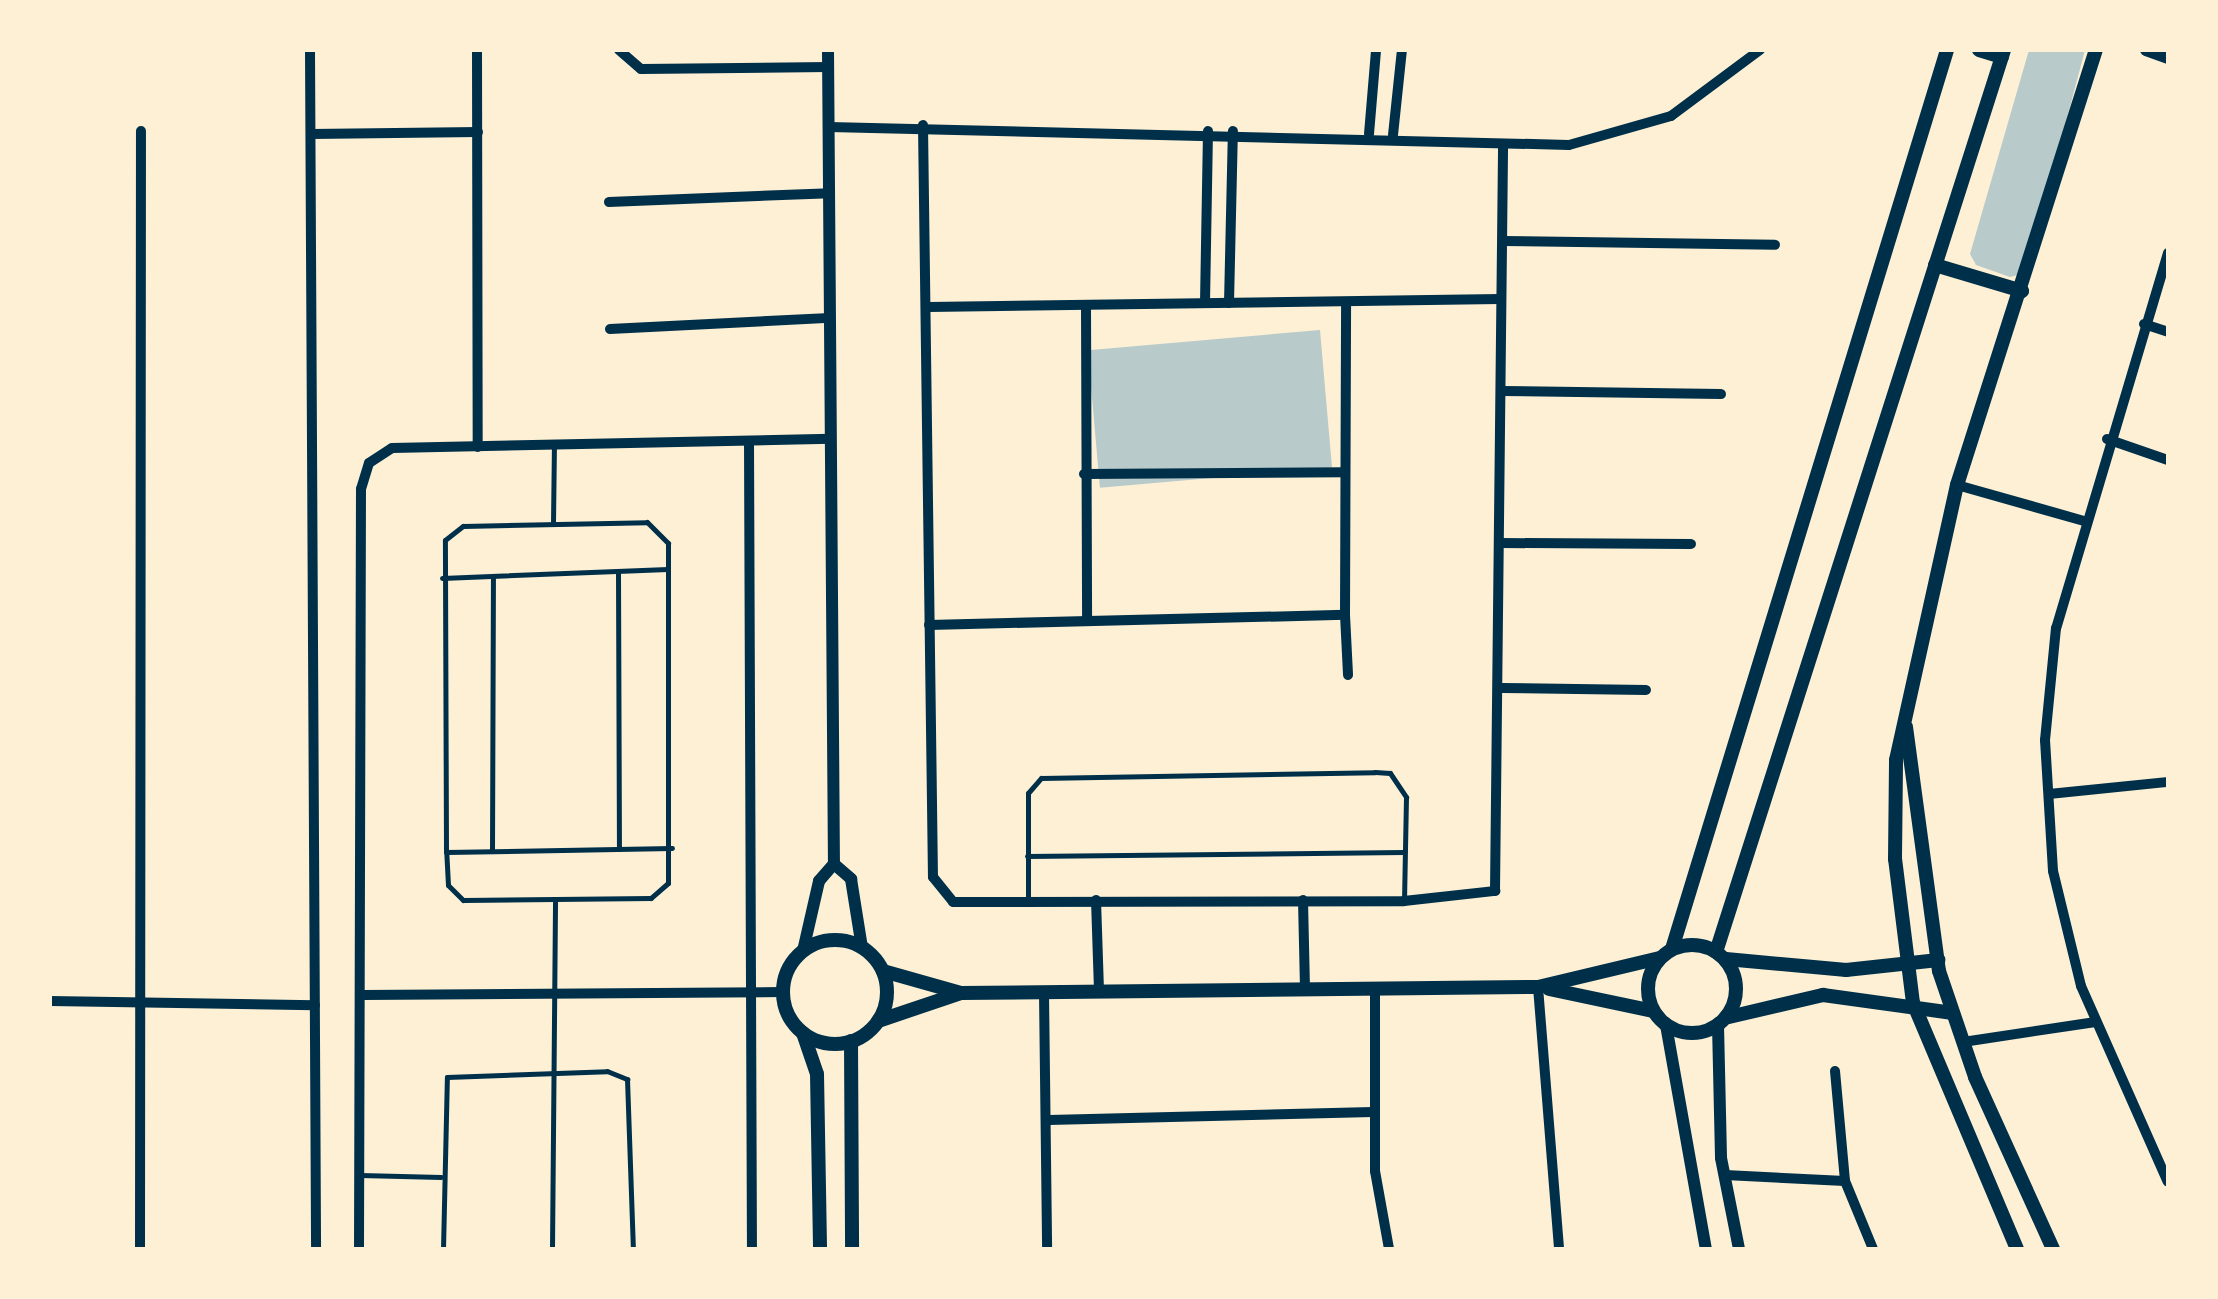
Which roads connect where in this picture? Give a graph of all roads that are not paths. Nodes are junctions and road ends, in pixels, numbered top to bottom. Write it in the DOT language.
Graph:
graph roads {
  1 [pos="310,50"];
  2 [pos="476,50"];
  3 [pos="618,50"];
  4 [pos="828,50"];
  5 [pos="1376,50"];
  6 [pos="1402,50"];
  7 [pos="1760,50"];
  8 [pos="1947,50"];
  9 [pos="1979,50"];
  10 [pos="2096,50"];
  11 [pos="2146,50"];
  12 [pos="2003,54"];
  13 [pos="2168,58"];
  14 [pos="828,67"];
  15 [pos="923,125"];
  16 [pos="829,127"];
  17 [pos="141,131"];
  18 [pos="1208,131"];
  19 [pos="478,132"];
  20 [pos="1233,132"];
  21 [pos="312,134"];
  22 [pos="1369,134"];
  23 [pos="1393,134"];
  24 [pos="1503,146"];
  25 [pos="830,192"];
  26 [pos="609,202"];
  27 [pos="1502,241"];
  28 [pos="1775,245"];
  29 [pos="2168,252"];
  30 [pos="1935,265"];
  31 [pos="2022,292"];
  32 [pos="1500,299"];
  33 [pos="1346,302"];
  34 [pos="1205,303"];
  35 [pos="1230,303"];
  36 [pos="1086,306"];
  37 [pos="929,307"];
  38 [pos="830,318"];
  39 [pos="2144,324"];
  40 [pos="610,329"];
  41 [pos="2168,332"];
  42 [pos="1502,390"];
  43 [pos="1721,394"];
  44 [pos="831,439"];
  45 [pos="2107,439"];
  46 [pos="749,441"];
  47 [pos="554,446"];
  48 [pos="478,447"];
  49 [pos="2168,460"];
  50 [pos="1344,472"];
  51 [pos="1084,474"];
  52 [pos="1957,485"];
  53 [pos="2084,521"];
  54 [pos="553,524"];
  55 [pos="1501,543"];
  56 [pos="1691,544"];
  57 [pos="668,569"];
  58 [pos="618,573"];
  59 [pos="493,576"];
  60 [pos="442,578"];
  61 [pos="1344,615"];
  62 [pos="1087,621"];
  63 [pos="929,625"];
  64 [pos="1348,675"];
  65 [pos="1501,688"];
  66 [pos="1646,690"];
  67 [pos="1906,726"];
  68 [pos="2168,782"];
  69 [pos="2049,794"];
  70 [pos="672,848"];
  71 [pos="618,849"];
  72 [pos="492,851"];
  73 [pos="446,852"];
  74 [pos="1405,852"];
  75 [pos="1028,856"];
  76 [pos="834,864"];
  77 [pos="1096,900"];
  78 [pos="1303,900"];
  79 [pos="1404,900"];
  80 [pos="1028,901"];
  81 [pos="554,902"];
  82 [pos="862,948"];
  83 [pos="803,951"];
  84 [pos="1666,954"];
  85 [pos="1721,955"];
  86 [pos="1938,960"];
  87 [pos="1906,965"];
  88 [pos="882,972"];
  89 [pos="1538,987"];
  90 [pos="1375,988"];
  91 [pos="1305,990"];
  92 [pos="783,992"];
  93 [pos="961,992"];
  94 [pos="1100,992"];
  95 [pos="750,994"];
  96 [pos="1044,994"];
  97 [pos="363,995"];
  98 [pos="554,996"];
  99 [pos="50,1000"];
  100 [pos="141,1002"];
  101 [pos="1913,1002"];
  102 [pos="315,1005"];
  103 [pos="1653,1011"];
  104 [pos="1953,1013"];
  105 [pos="878,1021"];
  106 [pos="1724,1021"];
  107 [pos="2095,1022"];
  108 [pos="1666,1025"];
  109 [pos="802,1033"];
  110 [pos="851,1042"];
  111 [pos="1963,1042"];
  112 [pos="1835,1070"];
  113 [pos="550,1072"];
  114 [pos="1373,1112"];
  115 [pos="1049,1120"];
  116 [pos="1726,1175"];
  117 [pos="360,1176"];
  118 [pos="441,1177"];
  119 [pos="1845,1182"];
  120 [pos="2168,1182"];
  121 [pos="140,1249"];
  122 [pos="316,1249"];
  123 [pos="359,1249"];
  124 [pos="443,1249"];
  125 [pos="552,1249"];
  126 [pos="633,1249"];
  127 [pos="752,1249"];
  128 [pos="820,1249"];
  129 [pos="852,1249"];
  130 [pos="1047,1249"];
  131 [pos="1389,1249"];
  132 [pos="1559,1249"];
  133 [pos="1706,1249"];
  134 [pos="1740,1249"];
  135 [pos="1873,1249"];
  136 [pos="2017,1249"];
  137 [pos="2053,1249"];
  1 -- 21 [label="street"];
  2 -- 19 [label="street"];
  3 -- 14 [label="street"];
  4 -- 14 [label="street"];
  5 -- 22 [label="street"];
  6 -- 23 [label="street"];
  7 -- 24 [label="street"];
  8 -- 84 [label="main road"];
  9 -- 12 [label="main road"];
  10 -- 31 [label="main road"];
  11 -- 13 [label="street"];
  12 -- 30 [label="main road"];
  14 -- 16 [label="street"];
  15 -- 16 [label="street"];
  15 -- 18 [label="street"];
  15 -- 37 [label="street"];
  16 -- 25 [label="street"];
  17 -- 100 [label="street"];
  18 -- 20 [label="street"];
  18 -- 34 [label="street"];
  19 -- 21 [label="street"];
  19 -- 48 [label="street"];
  20 -- 22 [label="street"];
  20 -- 35 [label="street"];
  21 -- 102 [label="street"];
  22 -- 23 [label="street"];
  23 -- 24 [label="street"];
  24 -- 27 [label="street"];
  25 -- 26 [label="street"];
  25 -- 38 [label="street"];
  27 -- 28 [label="street"];
  27 -- 32 [label="street"];
  29 -- 39 [label="street"];
  30 -- 31 [label="main road"];
  30 -- 85 [label="main road"];
  31 -- 52 [label="main road"];
  32 -- 33 [label="street"];
  32 -- 42 [label="street"];
  33 -- 35 [label="street"];
  33 -- 50 [label="street"];
  34 -- 35 [label="street"];
  34 -- 36 [label="street"];
  36 -- 37 [label="street"];
  36 -- 51 [label="street"];
  37 -- 63 [label="street"];
  38 -- 40 [label="street"];
  38 -- 44 [label="street"];
  39 -- 41 [label="street"];
  39 -- 45 [label="street"];
  42 -- 43 [label="street"];
  42 -- 55 [label="street"];
  44 -- 46 [label="street"];
  44 -- 76 [label="street"];
  45 -- 49 [label="street"];
  45 -- 53 [label="street"];
  46 -- 47 [label="street"];
  46 -- 95 [label="street"];
  47 -- 48 [label="street"];
  47 -- 54 [label="lane"];
  48 -- 97 [label="street"];
  50 -- 51 [label="street"];
  50 -- 61 [label="street"];
  51 -- 62 [label="street"];
  52 -- 53 [label="street"];
  52 -- 67 [label="main road"];
  53 -- 69 [label="street"];
  54 -- 57 [label="lane"];
  54 -- 60 [label="lane"];
  55 -- 56 [label="street"];
  55 -- 65 [label="street"];
  57 -- 58 [label="lane"];
  57 -- 70 [label="lane"];
  58 -- 59 [label="lane"];
  58 -- 71 [label="lane"];
  59 -- 60 [label="lane"];
  59 -- 72 [label="lane"];
  60 -- 73 [label="lane"];
  61 -- 62 [label="street"];
  61 -- 64 [label="street"];
  62 -- 63 [label="street"];
  63 -- 80 [label="street"];
  65 -- 66 [label="street"];
  65 -- 79 [label="street"];
  67 -- 86 [label="main road"];
  67 -- 87 [label="main road"];
  68 -- 69 [label="street"];
  69 -- 107 [label="street"];
  70 -- 71 [label="lane"];
  70 -- 81 [label="lane"];
  71 -- 72 [label="lane"];
  72 -- 73 [label="lane"];
  73 -- 81 [label="lane"];
  74 -- 75 [label="lane"];
  74 -- 75 [label="lane"];
  74 -- 79 [label="lane"];
  75 -- 80 [label="lane"];
  76 -- 82 [label="street"];
  76 -- 83 [label="street"];
  77 -- 78 [label="street"];
  77 -- 80 [label="street"];
  77 -- 94 [label="street"];
  78 -- 79 [label="street"];
  78 -- 91 [label="street"];
  81 -- 98 [label="lane"];
  82 -- 83 [label="main road"];
  82 -- 88 [label="main road"];
  83 -- 92 [label="main road"];
  84 -- 85 [label="main road"];
  84 -- 89 [label="main road"];
  84 -- 103 [label="main road"];
  85 -- 87 [label="main road"];
  85 -- 106 [label="main road"];
  86 -- 87 [label="main road"];
  86 -- 104 [label="main road"];
  87 -- 101 [label="main road"];
  88 -- 93 [label="main road"];
  88 -- 105 [label="main road"];
  89 -- 90 [label="main road"];
  89 -- 103 [label="main road"];
  89 -- 132 [label="street"];
  90 -- 91 [label="main road"];
  90 -- 114 [label="street"];
  91 -- 94 [label="main road"];
  92 -- 95 [label="street"];
  92 -- 109 [label="main road"];
  93 -- 96 [label="main road"];
  93 -- 105 [label="main road"];
  94 -- 96 [label="main road"];
  95 -- 98 [label="street"];
  95 -- 127 [label="street"];
  96 -- 115 [label="street"];
  97 -- 98 [label="street"];
  97 -- 117 [label="street"];
  98 -- 113 [label="lane"];
  99 -- 100 [label="street"];
  100 -- 102 [label="street"];
  100 -- 121 [label="street"];
  101 -- 104 [label="main road"];
  101 -- 106 [label="main road"];
  101 -- 136 [label="main road"];
  102 -- 122 [label="street"];
  103 -- 108 [label="main road"];
  104 -- 111 [label="main road"];
  105 -- 110 [label="main road"];
  106 -- 108 [label="main road"];
  106 -- 116 [label="street"];
  107 -- 111 [label="street"];
  107 -- 120 [label="street"];
  108 -- 133 [label="street"];
  109 -- 110 [label="main road"];
  109 -- 128 [label="main road"];
  110 -- 129 [label="main road"];
  111 -- 137 [label="main road"];
  112 -- 119 [label="street"];
  113 -- 118 [label="lane"];
  113 -- 125 [label="lane"];
  113 -- 126 [label="lane"];
  114 -- 115 [label="street"];
  114 -- 131 [label="street"];
  115 -- 130 [label="street"];
  116 -- 119 [label="street"];
  116 -- 134 [label="street"];
  117 -- 118 [label="lane"];
  117 -- 123 [label="street"];
  118 -- 124 [label="lane"];
  119 -- 135 [label="street"];
}
